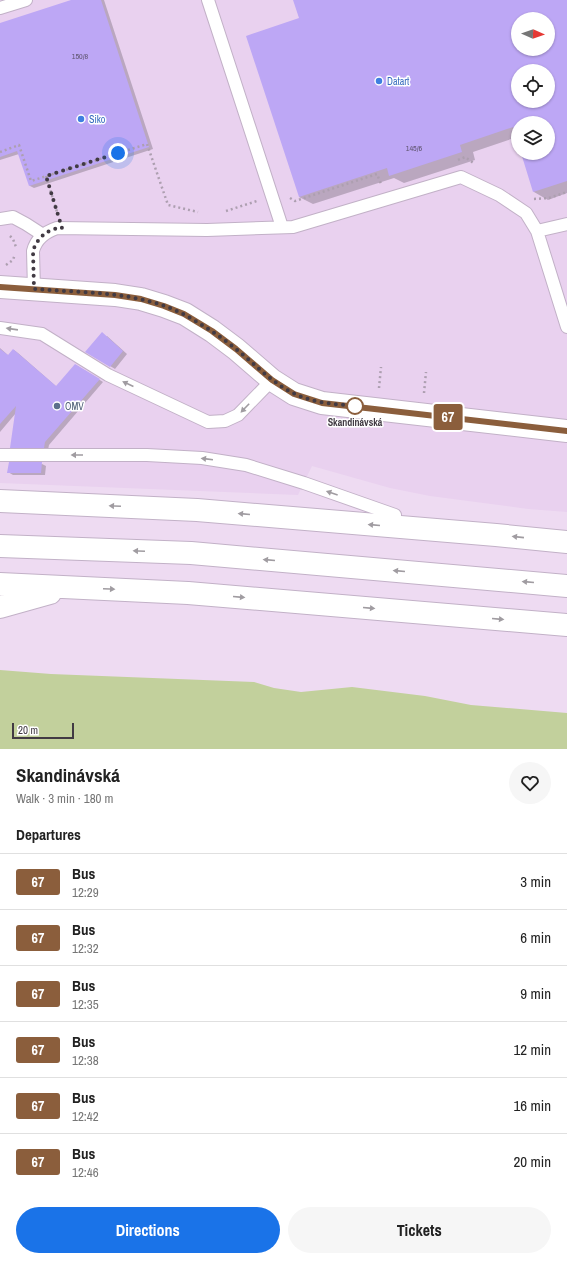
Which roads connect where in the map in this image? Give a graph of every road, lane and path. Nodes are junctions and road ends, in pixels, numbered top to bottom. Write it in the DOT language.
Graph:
graph roads {
  1 [pos="26,0"];
  2 [pos="208,0"];
  3 [pos="0,8"];
  4 [pos="0,152"];
  5 [pos="451,162"];
  6 [pos="478,165"];
  7 [pos="46,176"];
  8 [pos="388,182"];
  9 [pos="567,192"];
  10 [pos="528,195"];
  11 [pos="272,197"];
  12 [pos="224,212"];
  13 [pos="202,213"];
  14 [pos="0,219"];
  15 [pos="567,224"];
  16 [pos="282,227"];
  17 [pos="62,228"];
  18 [pos="538,231"];
  19 [pos="10,235"];
  20 [pos="42,235"];
  21 [pos="4,266"];
  22 [pos="0,287"];
  23 [pos="34,289"];
  24 [pos="567,327"];
  25 [pos="0,328"];
  26 [pos="381,367"];
  27 [pos="272,380"];
  28 [pos="378,391"];
  29 [pos="567,431"];
  30 [pos="0,455"];
  31 [pos="0,501"];
  32 [pos="395,515"];
  33 [pos="496,535"];
  34 [pos="567,542"];
  35 [pos="0,546"];
  36 [pos="0,584"];
  37 [pos="567,586"];
  38 [pos="70,588"];
  39 [pos="0,607"];
  40 [pos="567,625"];
  1 -- 3 [label="lane"];
  2 -- 11 [label="lane"];
  4 -- 7 [label="path"];
  5 -- 6 [label="path"];
  7 -- 13 [label="path"];
  7 -- 17 [label="path"];
  8 -- 11 [label="path"];
  9 -- 10 [label="path"];
  11 -- 12 [label="path"];
  11 -- 16 [label="lane"];
  14 -- 20 [label="lane"];
  15 -- 18 [label="lane"];
  16 -- 17 [label="lane"];
  16 -- 18 [label="lane"];
  17 -- 20 [label="lane"];
  18 -- 24 [label="lane"];
  19 -- 21 [label="path"];
  20 -- 23 [label="lane"];
  22 -- 23 [label="main road"];
  23 -- 27 [label="main road"];
  27 -- 25 [label="lane, one-way"];
  26 -- 28 [label="path"];
  27 -- 29 [label="main road"];
  32 -- 30 [label="lane, one-way"];
  33 -- 31 [label="main road, one-way"];
  32 -- 33 [label="main road"];
  34 -- 33 [label="main road, one-way"];
  37 -- 35 [label="main road, one-way"];
  36 -- 38 [label="main road"];
  38 -- 39 [label="main road"];
  38 -- 40 [label="main road, one-way"];
}
